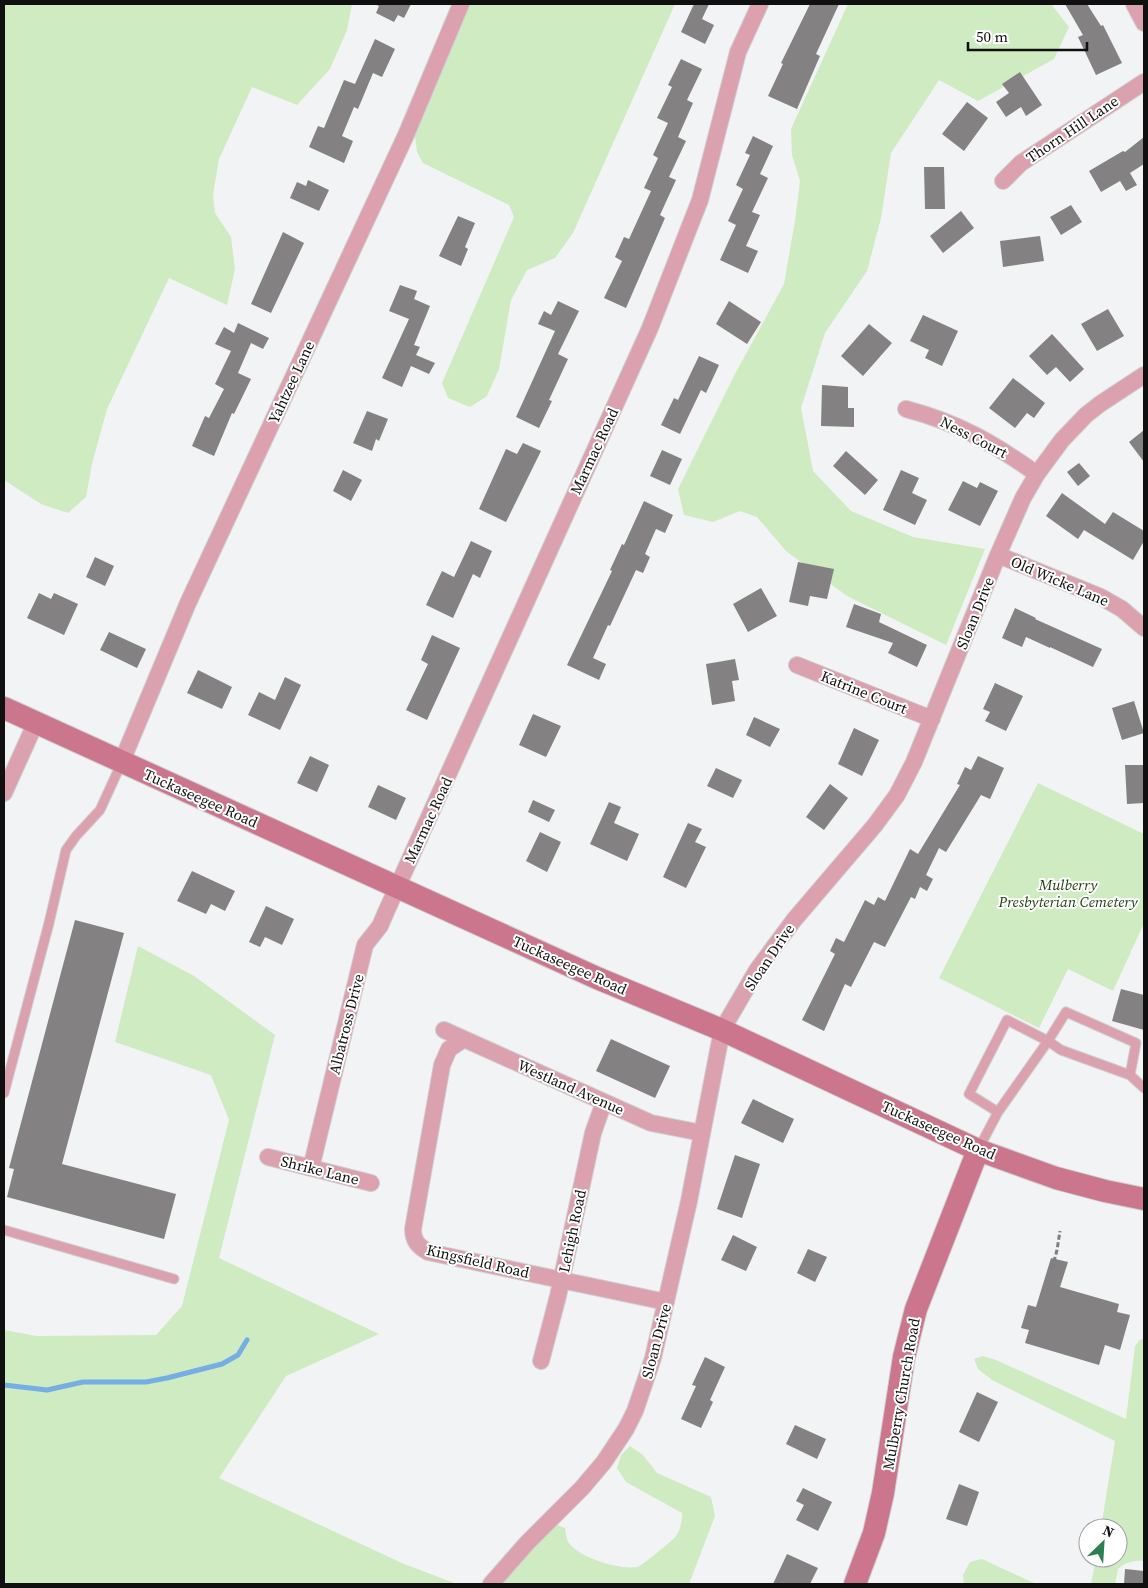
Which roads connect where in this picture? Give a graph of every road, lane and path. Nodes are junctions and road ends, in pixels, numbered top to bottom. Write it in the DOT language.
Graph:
graph roads {
  1 [pos="461,4"];
  2 [pos="760,4"];
  3 [pos="1134,4"];
  4 [pos="1144,23"];
  5 [pos="1144,82"];
  6 [pos="1004,181"];
  7 [pos="1144,375"];
  8 [pos="906,409"];
  9 [pos="1037,474"];
  10 [pos="998,555"];
  11 [pos="1144,628"];
  12 [pos="797,665"];
  13 [pos="4,708"];
  14 [pos="932,719"];
  15 [pos="36,722"];
  16 [pos="122,761"];
  17 [pos="4,793"];
  18 [pos="397,887"];
  19 [pos="444,1030"];
  20 [pos="722,1030"];
  21 [pos="464,1038"];
  22 [pos="1048,1041"];
  23 [pos="1130,1075"];
  24 [pos="1144,1088"];
  25 [pos="4,1093"];
  26 [pos="604,1102"];
  27 [pos="998,1112"];
  28 [pos="702,1133"];
  29 [pos="978,1150"];
  30 [pos="268,1157"];
  31 [pos="311,1168"];
  32 [pos="371,1183"];
  33 [pos="1144,1199"];
  34 [pos="4,1230"];
  35 [pos="1060,1231"];
  36 [pos="1052,1269"];
  37 [pos="174,1279"];
  38 [pos="562,1280"];
  39 [pos="666,1302"];
  40 [pos="541,1361"];
  41 [pos="491,1584"];
  42 [pos="855,1584"];
  1 -- 16 [label="street, Yahtzee Lane"];
  2 -- 18 [label="street, Marmac Road"];
  3 -- 4 [label="street"];
  5 -- 6 [label="street, Thorn Hill Lane"];
  7 -- 9 [label="street, Sloan Drive"];
  8 -- 9 [label="street, Ness Court"];
  9 -- 10 [label="street, Sloan Drive"];
  10 -- 11 [label="street, Old Wicke Lane"];
  10 -- 14 [label="street, Sloan Drive"];
  12 -- 14 [label="street, Katrine Court"];
  13 -- 15 [label="street, Tuckaseegee Road"];
  14 -- 20 [label="street, Sloan Drive"];
  15 -- 16 [label="street, Tuckaseegee Road"];
  15 -- 17 [label="street"];
  16 -- 18 [label="street, Tuckaseegee Road"];
  16 -- 25 [label="lane"];
  18 -- 20 [label="street, Tuckaseegee Road"];
  18 -- 31 [label="street, Albatross Drive"];
  19 -- 21 [label="street, Westland Avenue"];
  20 -- 28 [label="street, Sloan Drive"];
  20 -- 29 [label="street, Tuckaseegee Road"];
  21 -- 26 [label="street, Westland Avenue"];
  21 -- 38 [label="street, Kingsfield Road"];
  22 -- 23 [label="lane"];
  22 -- 23 [label="lane"];
  22 -- 27 [label="lane"];
  22 -- 27 [label="lane"];
  23 -- 24 [label="lane"];
  26 -- 28 [label="street, Westland Avenue"];
  26 -- 38 [label="street, Lehigh Road"];
  27 -- 29 [label="lane"];
  28 -- 39 [label="street, Sloan Drive"];
  29 -- 33 [label="street, Tuckaseegee Road"];
  29 -- 42 [label="street, Mulberry Church Road"];
  30 -- 31 [label="street, Shrike Lane"];
  31 -- 32 [label="street, Shrike Lane"];
  34 -- 37 [label="lane"];
  35 -- 36 [label="path"];
  38 -- 39 [label="street, Kingsfield Road"];
  38 -- 40 [label="street, Lehigh Road"];
  39 -- 41 [label="street, Sloan Drive"];
}
